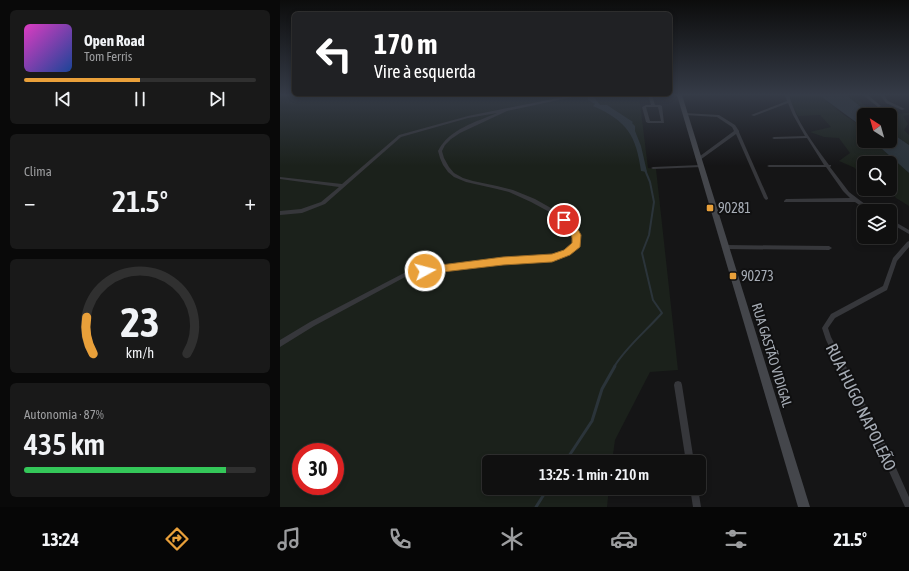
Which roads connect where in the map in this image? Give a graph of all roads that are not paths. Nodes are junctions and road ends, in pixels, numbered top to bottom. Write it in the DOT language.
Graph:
graph roads {
  1 [pos="462,119"];
  2 [pos="487,119"];
  3 [pos="647,119"];
  4 [pos="663,119"];
  5 [pos="686,119"];
  6 [pos="724,119"];
  7 [pos="797,119"];
  8 [pos="737,131"];
  9 [pos="808,136"];
  10 [pos="774,138"];
  11 [pos="699,163"];
  12 [pos="769,166"];
  13 [pos="829,166"];
  14 [pos="653,168"];
  15 [pos="280,178"];
  16 [pos="344,186"];
  17 [pos="766,198"];
  18 [pos="856,200"];
  19 [pos="786,201"];
  20 [pos="862,204"];
  21 [pos="280,213"];
  22 [pos="897,225"];
  23 [pos="909,232"];
  24 [pos="909,243"];
  25 [pos="725,247"];
  26 [pos="829,248"];
  27 [pos="280,344"];
  28 [pos="678,385"];
  29 [pos="689,455"];
  30 [pos="695,495"];
  31 [pos="697,507"];
  32 [pos="804,507"];
  33 [pos="909,507"];
  1 -- 16 [label="street"];
  2 -- 27 [label="street"];
  3 -- 4 [label="street"];
  5 -- 11 [label="street, RUA GASTÃO VIDIGAL"];
  6 -- 8 [label="street"];
  7 -- 9 [label="street"];
  8 -- 11 [label="street"];
  8 -- 17 [label="street"];
  9 -- 10 [label="street"];
  9 -- 13 [label="street"];
  11 -- 14 [label="street"];
  11 -- 25 [label="street, RUA GASTÃO VIDIGAL"];
  12 -- 13 [label="street"];
  13 -- 18 [label="street"];
  15 -- 16 [label="street"];
  16 -- 21 [label="street"];
  18 -- 19 [label="street"];
  18 -- 20 [label="street"];
  22 -- 23 [label="street"];
  24 -- 33 [label="street, RUA HUGO NAPOLEÃO"];
  25 -- 26 [label="street"];
  25 -- 32 [label="street, RUA GASTÃO VIDIGAL"];
  28 -- 29 [label="street"];
  30 -- 31 [label="street"];
}
